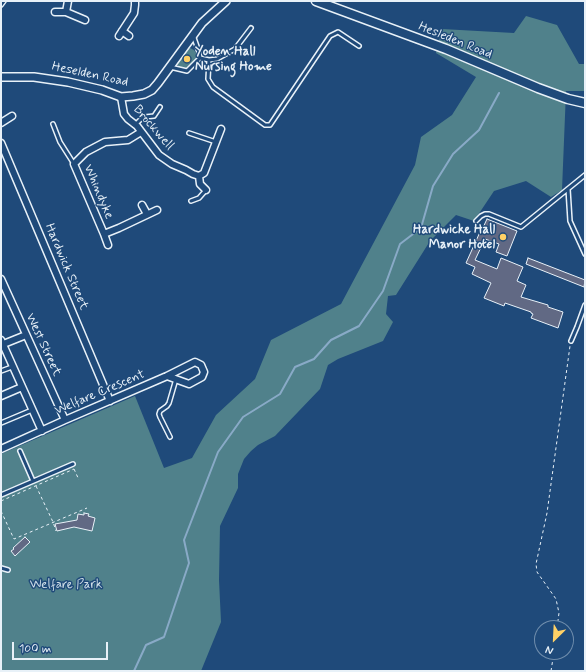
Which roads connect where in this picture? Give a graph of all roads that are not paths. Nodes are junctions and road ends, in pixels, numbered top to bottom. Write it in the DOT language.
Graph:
graph roads {
  1 [pos="4,1"];
  2 [pos="68,1"];
  3 [pos="135,1"];
  4 [pos="226,1"];
  5 [pos="316,1"];
  6 [pos="1,5"];
  7 [pos="55,12"];
  8 [pos="66,12"];
  9 [pos="85,20"];
  10 [pos="252,28"];
  11 [pos="193,35"];
  12 [pos="129,36"];
  13 [pos="359,46"];
  14 [pos="200,58"];
  15 [pos="209,60"];
  16 [pos="170,67"];
  17 [pos="1,77"];
  18 [pos="121,97"];
  19 [pos="585,103"];
  20 [pos="160,107"];
  21 [pos="12,116"];
  22 [pos="1,123"];
  23 [pos="53,124"];
  24 [pos="135,125"];
  25 [pos="221,129"];
  26 [pos="141,132"];
  27 [pos="189,133"];
  28 [pos="216,142"];
  29 [pos="1,143"];
  30 [pos="74,164"];
  31 [pos="199,176"];
  32 [pos="585,176"];
  33 [pos="568,189"];
  34 [pos="206,190"];
  35 [pos="190,201"];
  36 [pos="142,205"];
  37 [pos="157,210"];
  38 [pos="147,214"];
  39 [pos="476,221"];
  40 [pos="104,234"];
  41 [pos="108,245"];
  42 [pos="585,254"];
  43 [pos="1,279"];
  44 [pos="585,305"];
  45 [pos="26,335"];
  46 [pos="570,341"];
  47 [pos="2,343"];
  48 [pos="13,366"];
  49 [pos="1,371"];
  50 [pos="167,376"];
  51 [pos="176,379"];
  52 [pos="22,387"];
  53 [pos="1,396"];
  54 [pos="110,401"];
  55 [pos="32,410"];
  56 [pos="65,420"];
  57 [pos="1,423"];
  58 [pos="42,431"];
  59 [pos="170,437"];
  60 [pos="1,449"];
  61 [pos="20,451"];
  62 [pos="72,465"];
  63 [pos="33,481"];
  64 [pos="1,495"];
  65 [pos="1,568"];
  66 [pos="8,570"];
  1 -- 6 [label="lane"];
  2 -- 8 [label="street"];
  3 -- 12 [label="street"];
  4 -- 11 [label="street, Heselden Road"];
  5 -- 19 [label="main road, Hesleden Road"];
  7 -- 8 [label="street"];
  8 -- 9 [label="street"];
  10 -- 15 [label="lane"];
  11 -- 14 [label="lane"];
  11 -- 16 [label="street, Heselden Road"];
  13 -- 15 [label="lane"];
  14 -- 15 [label="lane"];
  14 -- 16 [label="lane"];
  16 -- 18 [label="street, Heselden Road"];
  17 -- 18 [label="street, Heselden Road"];
  18 -- 24 [label="street, Brockwell"];
  20 -- 24 [label="lane"];
  21 -- 22 [label="street"];
  23 -- 30 [label="lane"];
  24 -- 26 [label="street, Brockwell"];
  25 -- 28 [label="street"];
  26 -- 30 [label="street, Whindyke"];
  26 -- 31 [label="street, Brockwell"];
  27 -- 28 [label="lane"];
  28 -- 31 [label="street"];
  29 -- 54 [label="street, Hardwick Street"];
  30 -- 40 [label="street, Whindyke"];
  31 -- 34 [label="street"];
  32 -- 33 [label="lane"];
  33 -- 39 [label="lane"];
  33 -- 42 [label="lane"];
  34 -- 35 [label="lane"];
  36 -- 38 [label="street"];
  37 -- 38 [label="street, Whindyke"];
  38 -- 40 [label="street, Whindyke"];
  40 -- 41 [label="street, Whindyke"];
  43 -- 45 [label="street, West Street"];
  44 -- 46 [label="lane"];
  45 -- 47 [label="street"];
  45 -- 56 [label="street, West Street"];
  47 -- 48 [label="street"];
  48 -- 49 [label="lane"];
  48 -- 52 [label="street"];
  50 -- 51 [label="street, Welfare Crescent"];
  50 -- 51 [label="street, Welfare Crescent"];
  50 -- 54 [label="street, Welfare Crescent"];
  51 -- 59 [label="lane"];
  52 -- 53 [label="street"];
  52 -- 55 [label="street"];
  54 -- 56 [label="street, Welfare Crescent"];
  55 -- 57 [label="lane"];
  55 -- 58 [label="street"];
  56 -- 58 [label="street, Welfare Crescent"];
  58 -- 60 [label="street, Welfare Crescent"];
  61 -- 63 [label="lane"];
  62 -- 63 [label="lane"];
  63 -- 64 [label="lane"];
  65 -- 66 [label="lane"];
}
